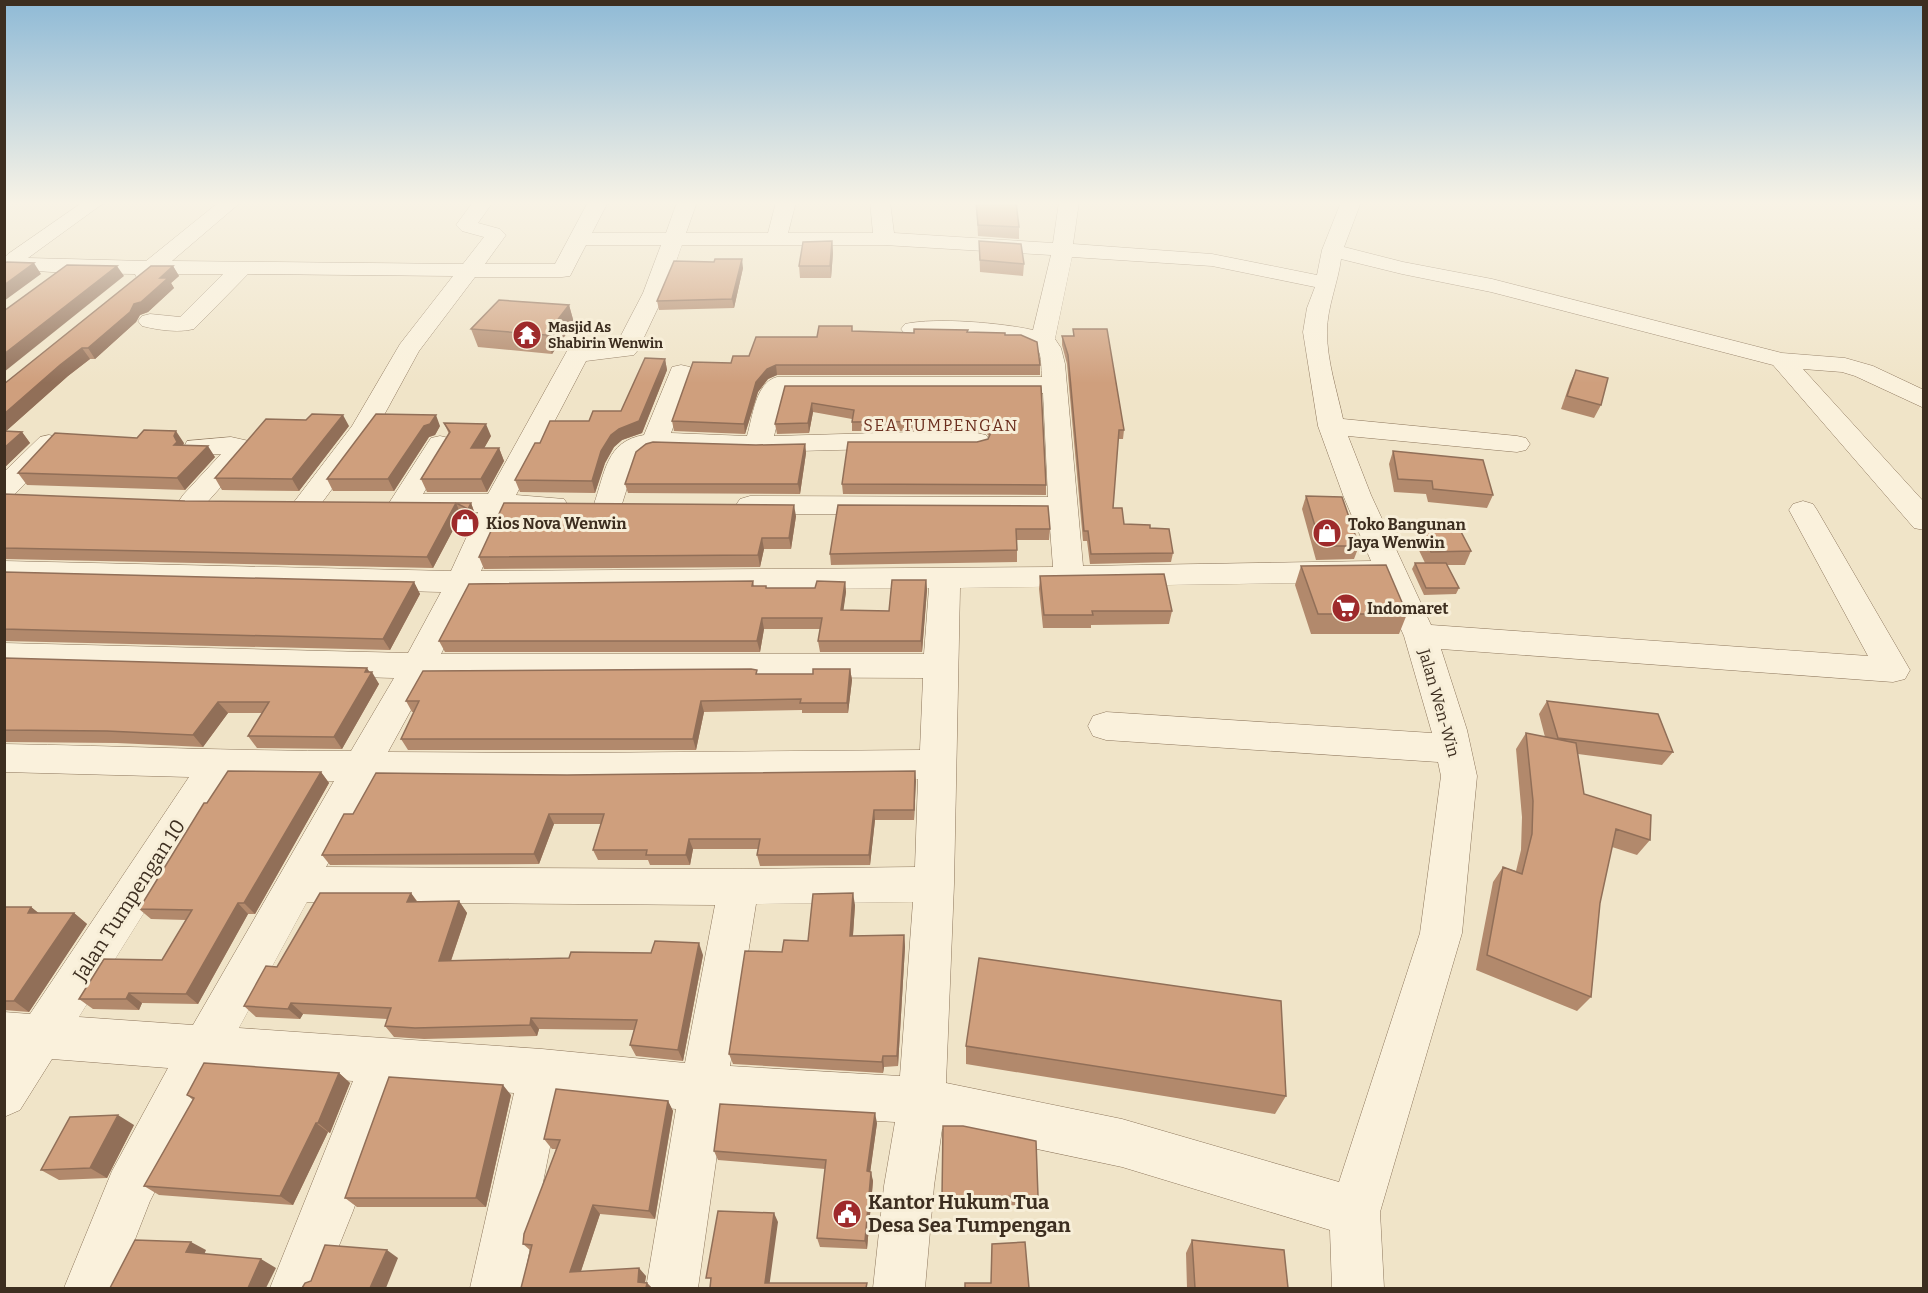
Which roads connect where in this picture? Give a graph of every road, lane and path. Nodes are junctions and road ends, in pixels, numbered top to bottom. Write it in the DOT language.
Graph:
graph roads {
  1 [pos="11,262"];
  2 [pos="158,262"];
  3 [pos="475,262"];
  4 [pos="567,262"];
  5 [pos="666,262"];
  6 [pos="1060,262"];
  7 [pos="1258,262"];
  8 [pos="1331,262"];
  9 [pos="1330,266"];
  10 [pos="68,267"];
  11 [pos="152,267"];
  12 [pos="242,268"];
  13 [pos="562,271"];
  14 [pos="467,272"];
  15 [pos="128,287"];
  16 [pos="42,288"];
  17 [pos="551,292"];
  18 [pos="150,321"];
  19 [pos="913,328"];
  20 [pos="1043,339"];
  21 [pos="1782,360"];
  22 [pos="681,372"];
  23 [pos="1055,385"];
  24 [pos="1923,400"];
  25 [pos="1331,426"];
  26 [pos="655,441"];
  27 [pos="977,441"];
  28 [pos="49,442"];
  29 [pos="440,444"];
  30 [pos="758,444"];
  31 [pos="1517,444"];
  32 [pos="197,447"];
  33 [pos="4,489"];
  34 [pos="4,495"];
  35 [pos="36,496"];
  36 [pos="227,501"];
  37 [pos="497,502"];
  38 [pos="337,503"];
  39 [pos="608,504"];
  40 [pos="644,504"];
  41 [pos="715,505"];
  42 [pos="1063,506"];
  43 [pos="1803,510"];
  44 [pos="1923,521"];
  45 [pos="4,571"];
  46 [pos="1392,571"];
  47 [pos="1069,576"];
  48 [pos="945,578"];
  49 [pos="460,582"];
  50 [pos="1420,636"];
  51 [pos="4,655"];
  52 [pos="419,665"];
  53 [pos="940,666"];
  54 [pos="1106,726"];
  55 [pos="1453,749"];
  56 [pos="4,758"];
  57 [pos="939,764"];
  58 [pos="217,765"];
  59 [pos="362,766"];
  60 [pos="295,884"];
  61 [pos="934,884"];
  62 [pos="739,887"];
  63 [pos="23,1034"];
  64 [pos="204,1048"];
  65 [pos="384,1060"];
  66 [pos="542,1072"];
  67 [pos="703,1088"];
  68 [pos="4,1094"];
  69 [pos="922,1101"];
  70 [pos="1355,1212"];
  71 [pos="90,1288"];
  72 [pos="296,1288"];
  73 [pos="496,1288"];
  74 [pos="672,1288"];
  75 [pos="899,1288"];
  76 [pos="1358,1288"];
  1 -- 10 [label="street"];
  2 -- 11 [label="street"];
  3 -- 14 [label="street"];
  4 -- 13 [label="street"];
  5 -- 37 [label="street"];
  6 -- 20 [label="street"];
  7 -- 9 [label="street"];
  8 -- 9 [label="street, Jalan Wen-Win"];
  9 -- 21 [label="street"];
  9 -- 25 [label="street, Jalan Wen-Win"];
  10 -- 11 [label="street"];
  10 -- 16 [label="street"];
  11 -- 12 [label="street"];
  11 -- 15 [label="street"];
  12 -- 14 [label="street"];
  12 -- 18 [label="street"];
  13 -- 14 [label="street"];
  13 -- 17 [label="street"];
  14 -- 38 [label="street"];
  19 -- 20 [label="street"];
  20 -- 23 [label="street"];
  21 -- 24 [label="street"];
  21 -- 44 [label="street"];
  22 -- 26 [label="street"];
  23 -- 30 [label="street"];
  23 -- 42 [label="street"];
  25 -- 31 [label="street"];
  25 -- 46 [label="street, Jalan Wen-Win"];
  26 -- 30 [label="street"];
  26 -- 39 [label="street"];
  27 -- 30 [label="street"];
  28 -- 33 [label="street"];
  29 -- 37 [label="street"];
  32 -- 36 [label="street"];
  34 -- 35 [label="street"];
  37 -- 39 [label="street"];
  37 -- 49 [label="street"];
  39 -- 40 [label="street"];
  41 -- 42 [label="street"];
  42 -- 47 [label="street"];
  43 -- 50 [label="street"];
  45 -- 49 [label="street"];
  46 -- 47 [label="street"];
  46 -- 50 [label="street, Jalan Wen-Win"];
  47 -- 48 [label="street"];
  48 -- 49 [label="street"];
  48 -- 53 [label="street"];
  49 -- 52 [label="street"];
  50 -- 55 [label="street, Jalan Wen-Win"];
  51 -- 52 [label="street"];
  52 -- 53 [label="street"];
  52 -- 59 [label="street"];
  53 -- 57 [label="street"];
  54 -- 55 [label="street"];
  55 -- 70 [label="street, Jalan Wen-Win"];
  56 -- 58 [label="street"];
  57 -- 59 [label="street"];
  57 -- 61 [label="street"];
  58 -- 59 [label="street"];
  58 -- 63 [label="street, Jalan Tumpengan 10"];
  59 -- 60 [label="street"];
  60 -- 62 [label="street"];
  60 -- 64 [label="street"];
  61 -- 62 [label="street"];
  61 -- 69 [label="street"];
  62 -- 67 [label="street"];
  63 -- 64 [label="street"];
  63 -- 68 [label="street, Jalan Tumpengan 10"];
  64 -- 65 [label="street"];
  64 -- 71 [label="street"];
  65 -- 66 [label="street"];
  65 -- 72 [label="street"];
  66 -- 67 [label="street"];
  66 -- 73 [label="street"];
  67 -- 69 [label="street"];
  67 -- 74 [label="street"];
  69 -- 70 [label="street"];
  69 -- 75 [label="street"];
  70 -- 76 [label="street, Jalan Wen-Win"];
}
